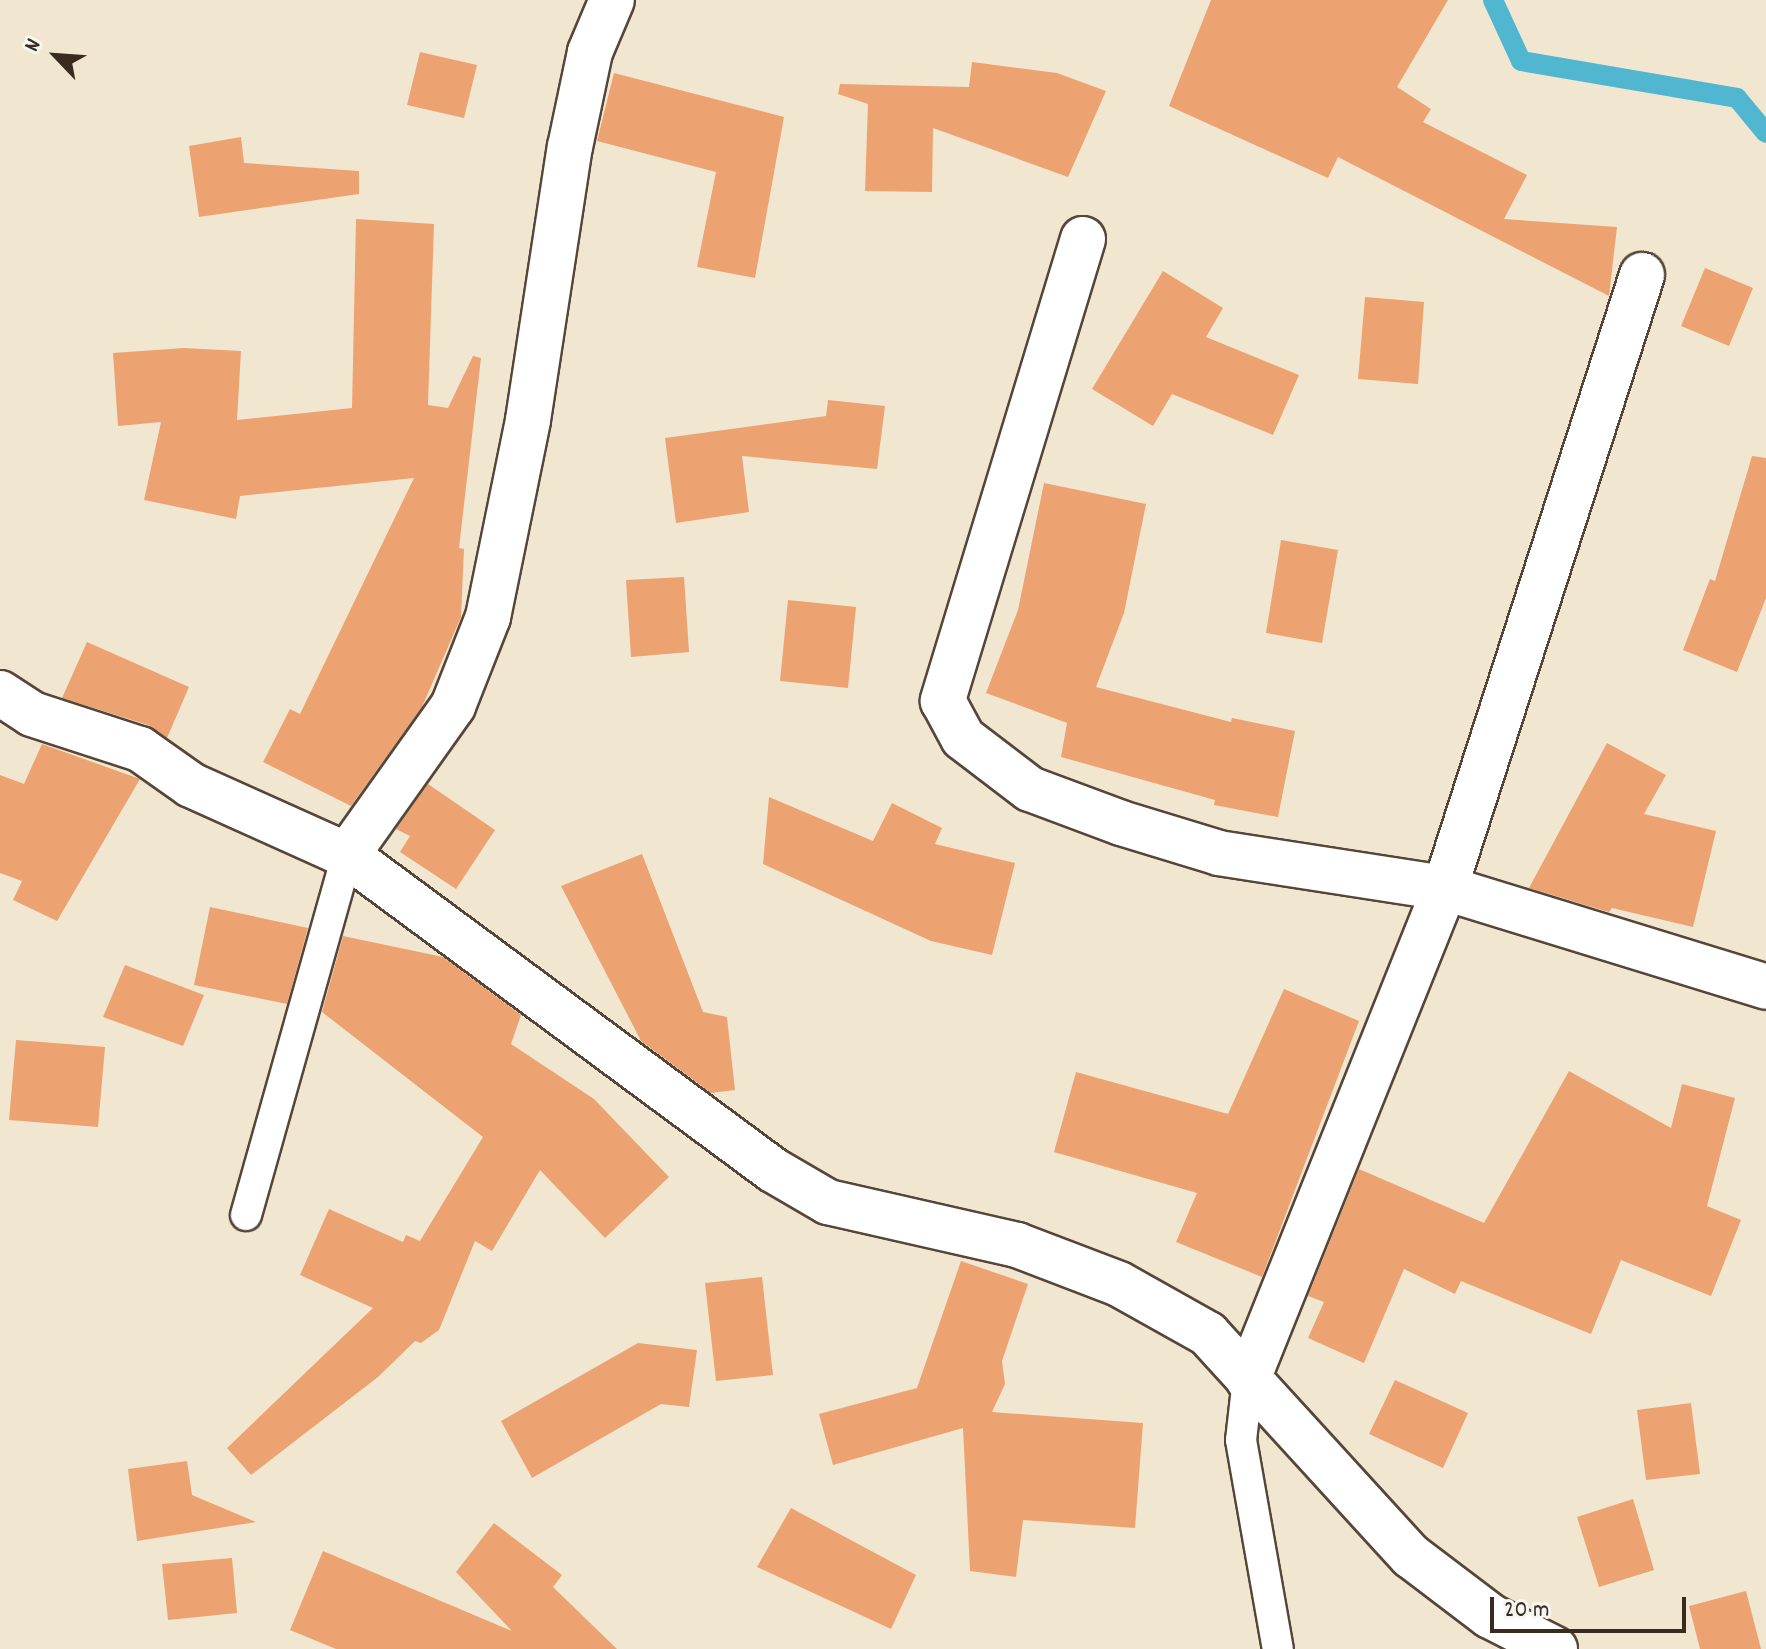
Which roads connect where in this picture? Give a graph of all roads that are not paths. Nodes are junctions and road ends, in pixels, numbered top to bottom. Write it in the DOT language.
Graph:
graph roads {
  1 [pos="612,0"];
  2 [pos="1083,239"];
  3 [pos="1642,275"];
  4 [pos="0,693"];
  5 [pos="347,855"];
  6 [pos="1445,888"];
  7 [pos="1766,987"];
  8 [pos="246,1215"];
  9 [pos="1248,1379"];
  10 [pos="1278,1649"];
  11 [pos="1555,1649"];
  1 -- 5 [label="street"];
  2 -- 6 [label="street"];
  3 -- 6 [label="street"];
  4 -- 5 [label="street"];
  5 -- 8 [label="lane"];
  5 -- 9 [label="street"];
  6 -- 7 [label="street"];
  6 -- 9 [label="street"];
  9 -- 10 [label="lane"];
  9 -- 11 [label="street"];
}
